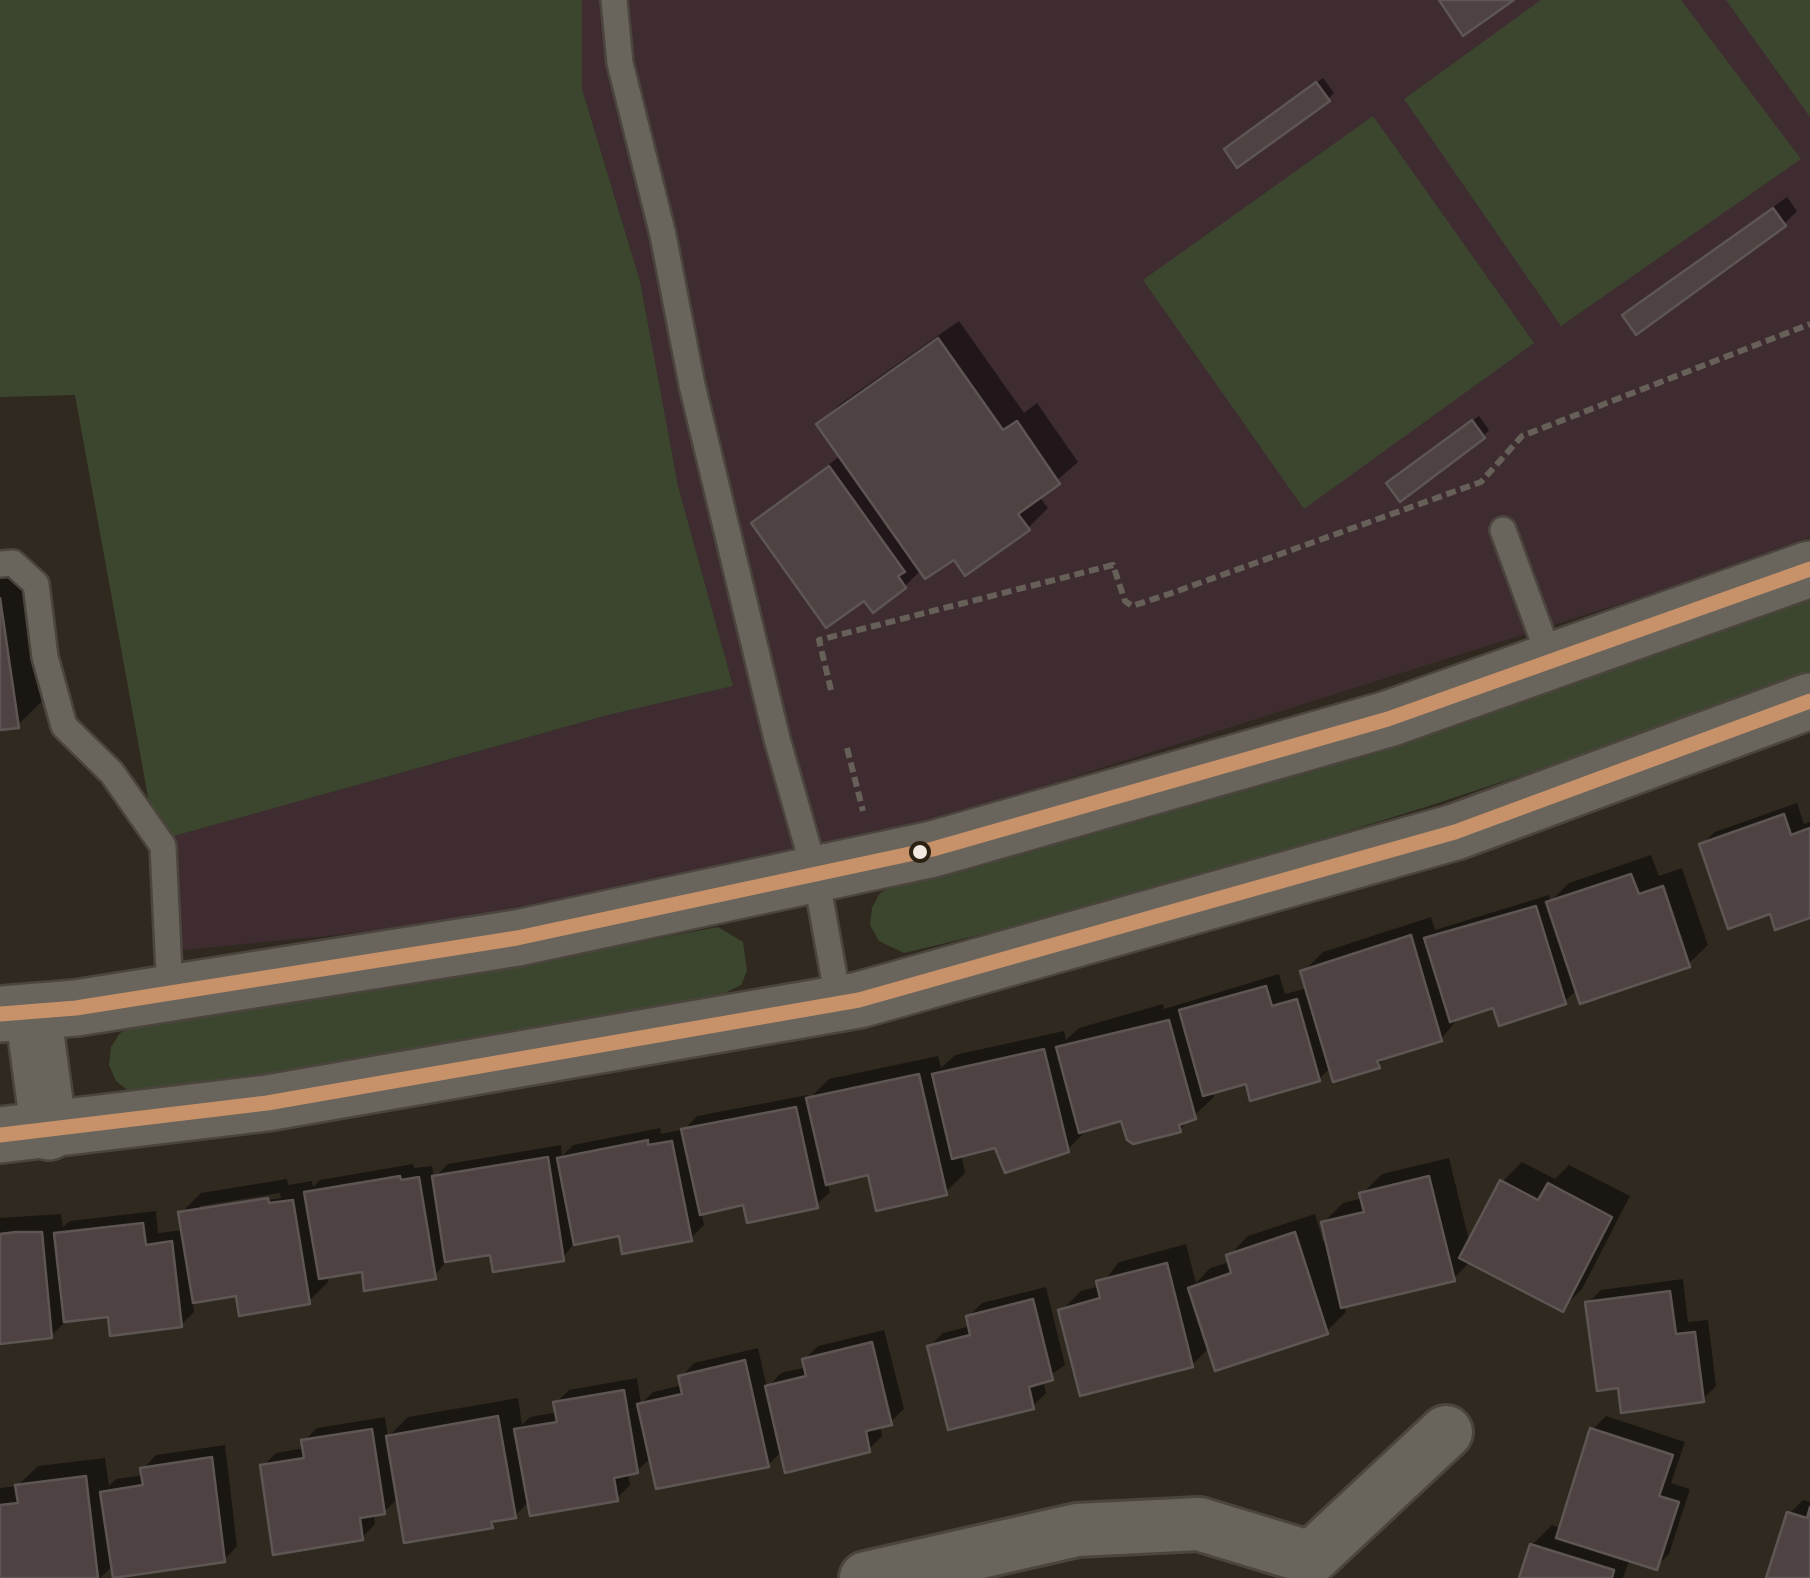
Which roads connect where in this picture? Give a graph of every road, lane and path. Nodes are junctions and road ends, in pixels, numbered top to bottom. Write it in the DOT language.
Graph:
graph roads {
  1 [pos="614,0"];
  2 [pos="1810,324"];
  3 [pos="1503,530"];
  4 [pos="0,564"];
  5 [pos="1810,569"];
  6 [pos="1552,664"];
  7 [pos="831,690"];
  8 [pos="1810,701"];
  9 [pos="846,748"];
  10 [pos="864,815"];
  11 [pos="816,876"];
  12 [pos="170,994"];
  13 [pos="839,1004"];
  14 [pos="17,1013"];
  15 [pos="25,1134"];
  16 [pos="1446,1432"];
  17 [pos="1314,1568"];
  18 [pos="866,1578"];
  1 -- 11 [label="lane"];
  2 -- 7 [label="path"];
  3 -- 6 [label="lane"];
  4 -- 12 [label="lane"];
  5 -- 6 [label="street"];
  6 -- 11 [label="street"];
  8 -- 13 [label="street"];
  9 -- 10 [label="path"];
  11 -- 12 [label="street"];
  11 -- 13 [label="lane"];
  12 -- 14 [label="street"];
  13 -- 15 [label="street"];
  14 -- 15 [label="street"];
  16 -- 17 [label="street"];
  17 -- 18 [label="street"];
}
